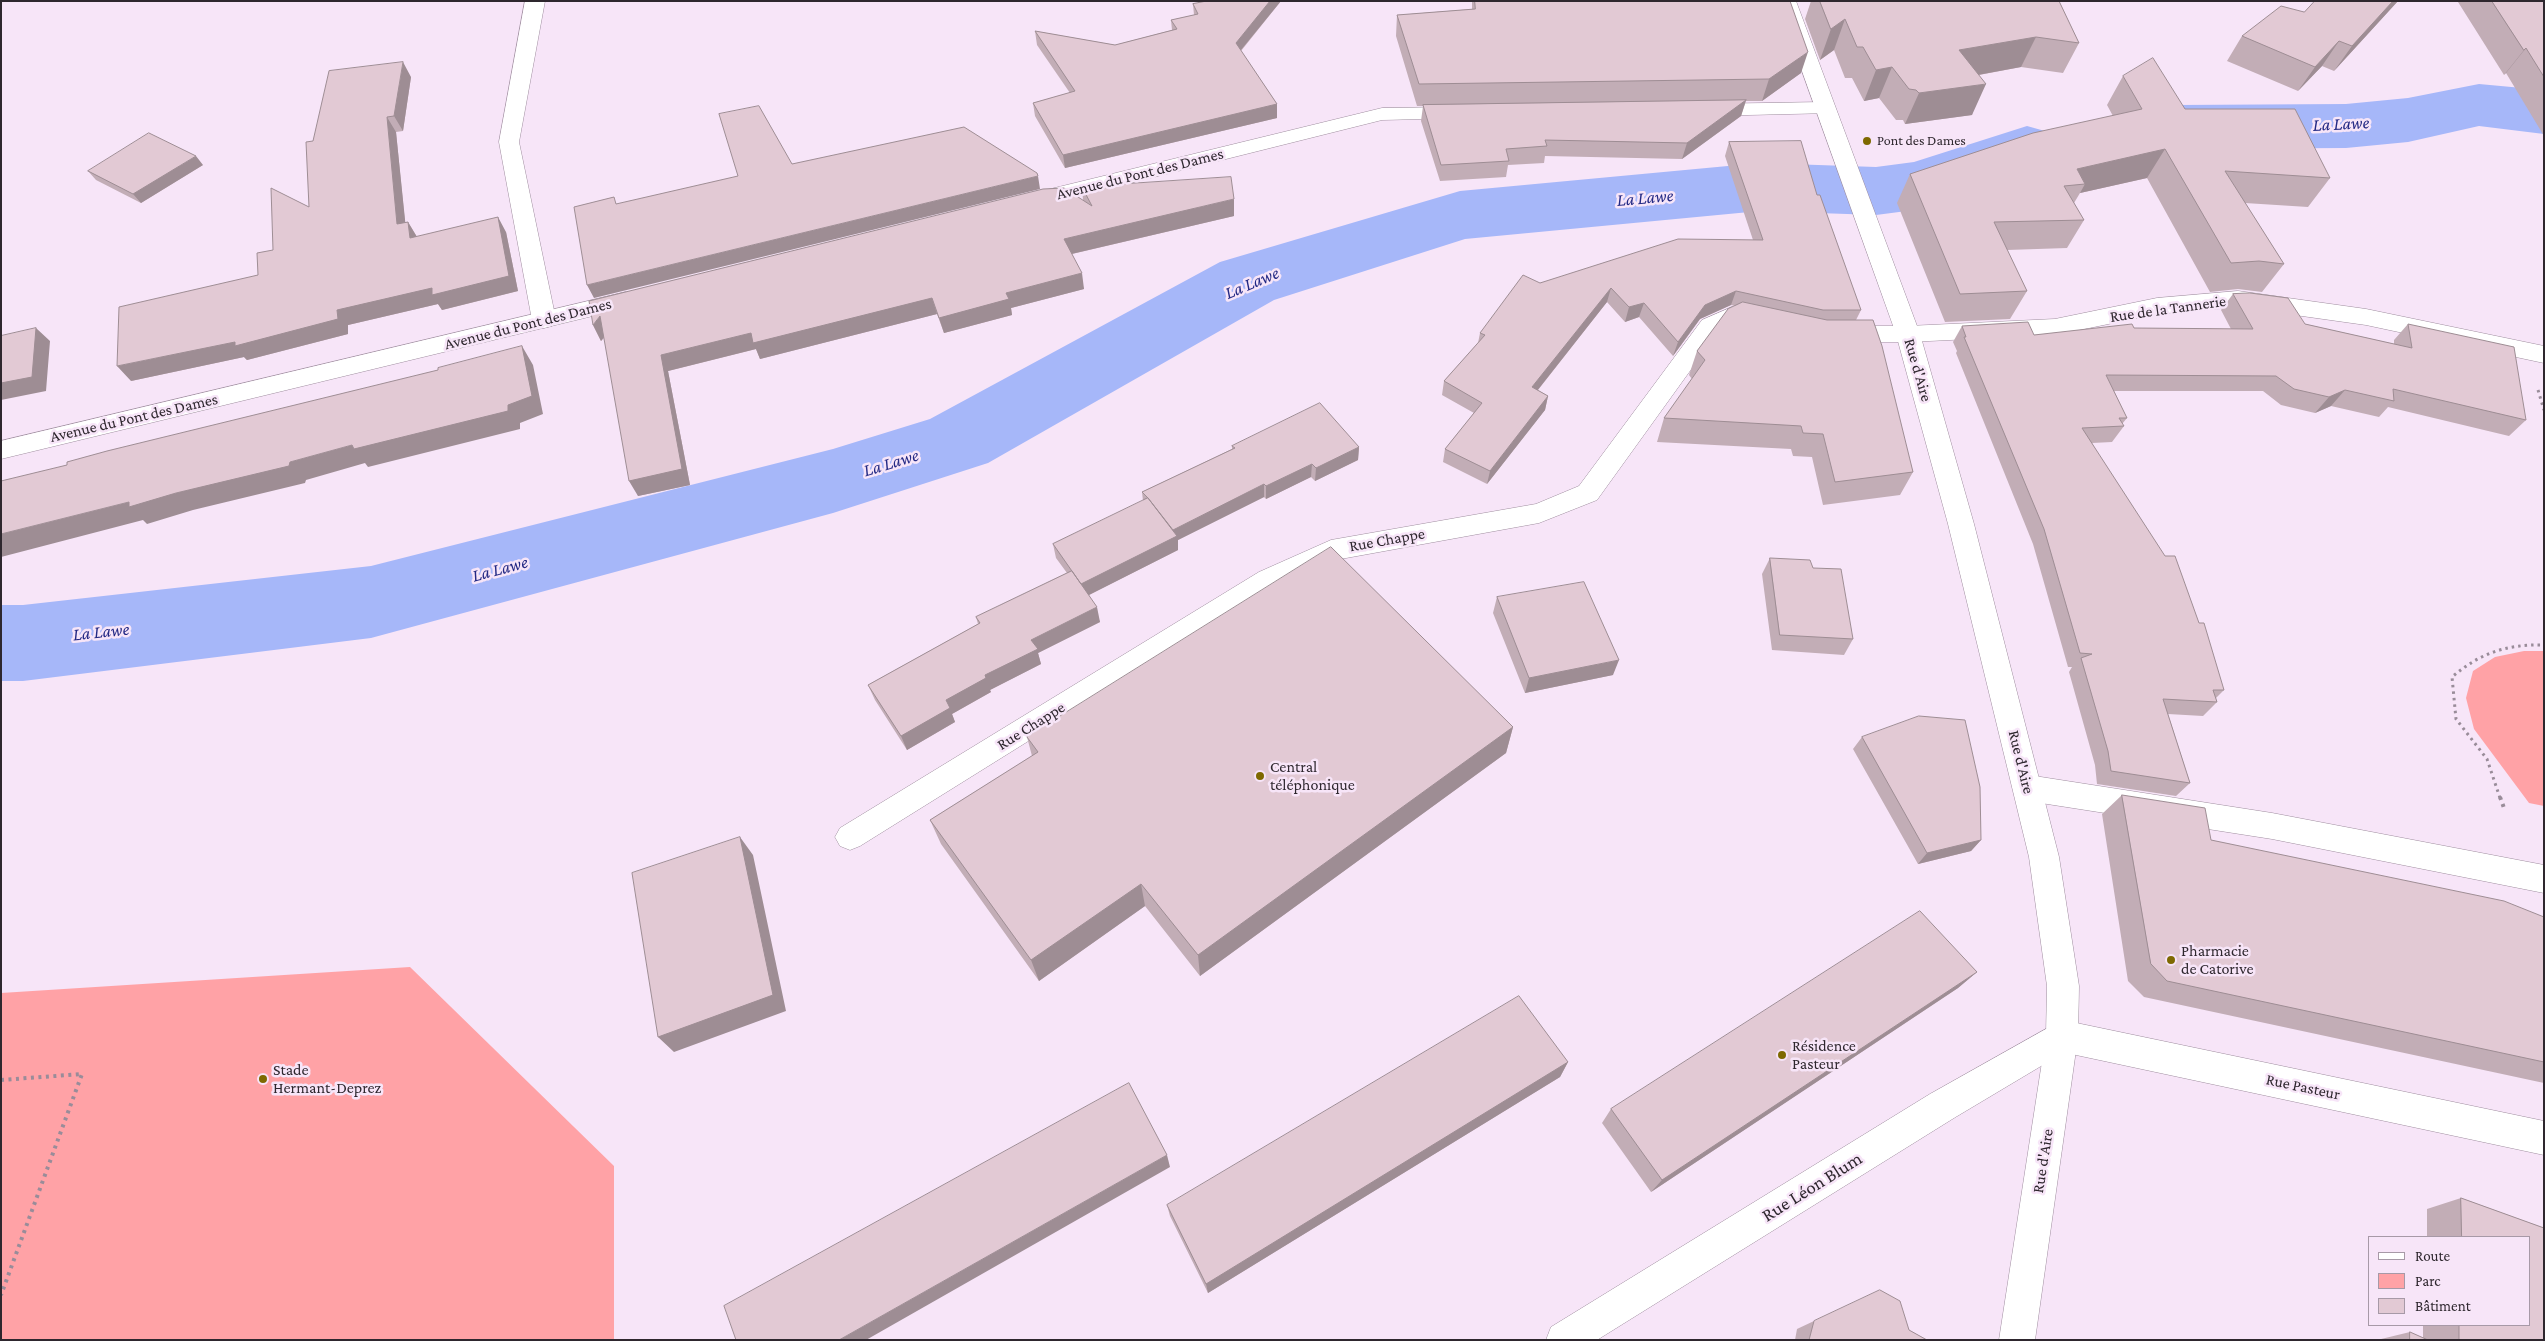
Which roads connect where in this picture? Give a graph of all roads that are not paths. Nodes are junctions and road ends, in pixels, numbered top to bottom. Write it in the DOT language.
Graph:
graph roads {
  1 [pos="535,1"];
  2 [pos="1786,1"];
  3 [pos="1825,108"];
  4 [pos="1686,110"];
  5 [pos="1480,113"];
  6 [pos="1016,204"];
  7 [pos="650,294"];
  8 [pos="544,320"];
  9 [pos="1779,326"];
  10 [pos="1817,334"];
  11 [pos="1908,334"];
  12 [pos="2544,355"];
  13 [pos="1,450"];
  14 [pos="2028,788"];
  15 [pos="850,837"];
  16 [pos="2544,879"];
  17 [pos="2062,1036"];
  18 [pos="2544,1138"];
  19 [pos="1564,1340"];
  20 [pos="2017,1340"];
  1 -- 8 [label="street"];
  2 -- 3 [label="street"];
  3 -- 4 [label="street"];
  3 -- 11 [label="street, Rue d'Aire"];
  5 -- 6 [label="street, Avenue du Pont des Dames"];
  7 -- 8 [label="street, Avenue du Pont des Dames"];
  8 -- 13 [label="street, Avenue du Pont des Dames"];
  9 -- 15 [label="street, Rue Chappe"];
  10 -- 11 [label="street"];
  11 -- 12 [label="street, Rue de la Tannerie"];
  11 -- 14 [label="street, Rue d'Aire"];
  14 -- 16 [label="street"];
  14 -- 17 [label="street, Rue d'Aire"];
  17 -- 18 [label="street, Rue Pasteur"];
  17 -- 19 [label="street, Rue Léon Blum"];
  17 -- 20 [label="street, Rue d'Aire"];
}
